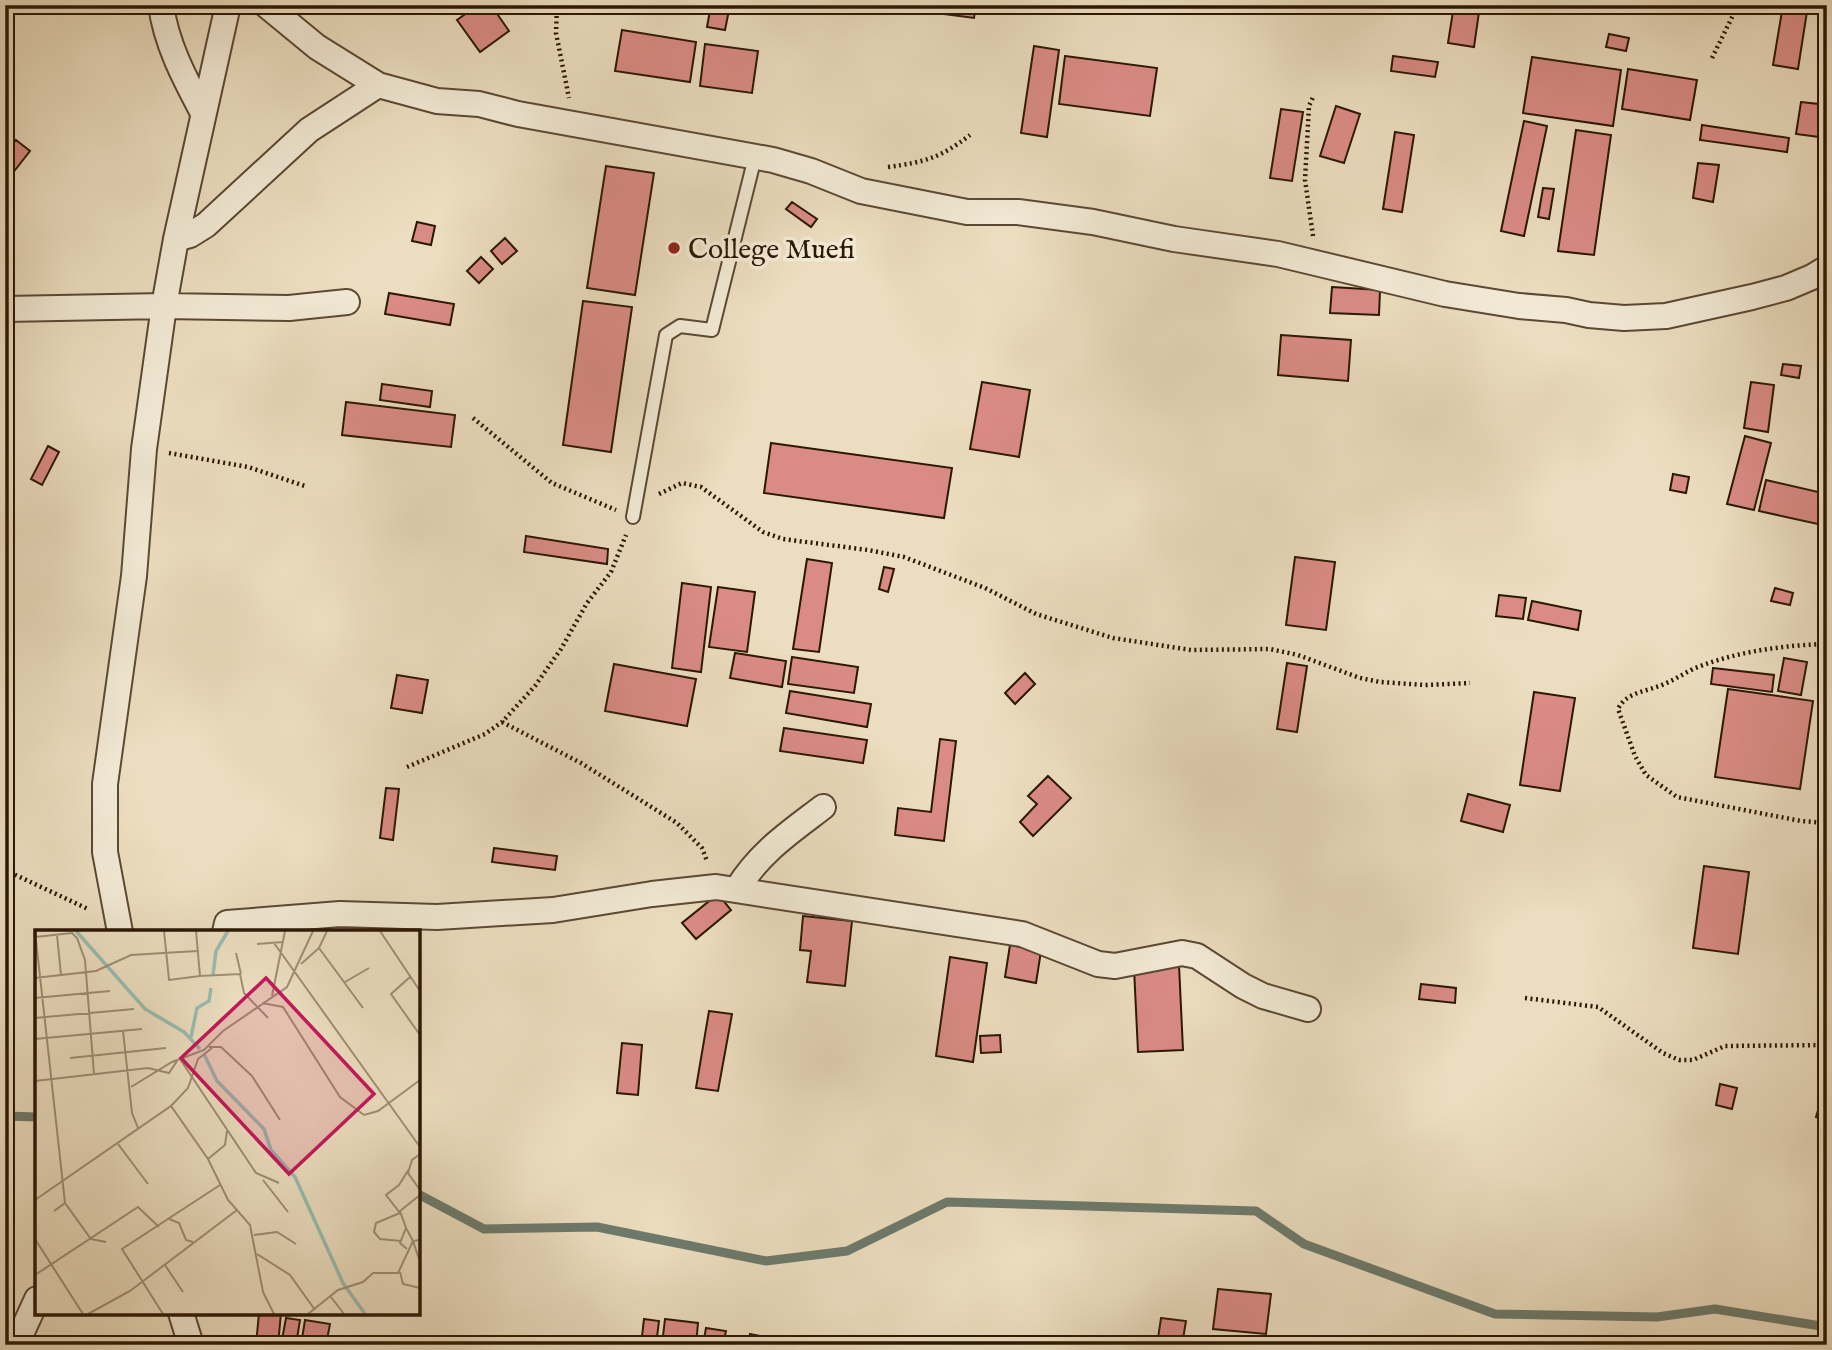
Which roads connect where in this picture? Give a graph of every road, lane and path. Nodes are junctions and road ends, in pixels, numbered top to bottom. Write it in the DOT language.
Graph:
graph roads {
  1 [pos="161,5"];
  2 [pos="228,5"];
  3 [pos="266,5"];
  4 [pos="557,5"];
  5 [pos="1738,5"];
  6 [pos="1712,58"];
  7 [pos="378,85"];
  8 [pos="1314,95"];
  9 [pos="203,113"];
  10 [pos="574,123"];
  11 [pos="970,135"];
  12 [pos="754,157"];
  13 [pos="884,168"];
  14 [pos="176,239"];
  15 [pos="1312,262"];
  16 [pos="1827,268"];
  17 [pos="347,302"];
  18 [pos="164,306"];
  19 [pos="5,309"];
  20 [pos="473,418"];
  21 [pos="144,449"];
  22 [pos="305,486"];
  23 [pos="655,497"];
  24 [pos="633,517"];
  25 [pos="1827,644"];
  26 [pos="1470,683"];
  27 [pos="502,722"];
  28 [pos="407,767"];
  29 [pos="823,807"];
  30 [pos="1827,822"];
  31 [pos="5,870"];
  32 [pos="727,888"];
  33 [pos="91,911"];
  34 [pos="120,930"];
  35 [pos="225,930"];
  36 [pos="1525,998"];
  37 [pos="1308,1009"];
  38 [pos="1827,1045"];
  39 [pos="35,1303"];
  40 [pos="182,1315"];
  41 [pos="16,1345"];
  42 [pos="191,1345"];
  1 -- 9 [label="street"];
  2 -- 9 [label="street"];
  3 -- 7 [label="street"];
  4 -- 10 [label="path"];
  5 -- 6 [label="path"];
  7 -- 10 [label="street"];
  7 -- 14 [label="street"];
  8 -- 15 [label="path"];
  9 -- 14 [label="street"];
  10 -- 12 [label="street"];
  11 -- 13 [label="path"];
  12 -- 15 [label="street"];
  12 -- 24 [label="lane"];
  14 -- 18 [label="street"];
  15 -- 16 [label="street"];
  17 -- 18 [label="street"];
  18 -- 19 [label="street"];
  18 -- 21 [label="street"];
  20 -- 24 [label="path"];
  21 -- 22 [label="path"];
  21 -- 34 [label="street"];
  23 -- 26 [label="path"];
  24 -- 27 [label="path"];
  25 -- 30 [label="path"];
  27 -- 28 [label="path"];
  27 -- 32 [label="path"];
  29 -- 32 [label="street"];
  31 -- 33 [label="path"];
  32 -- 35 [label="street"];
  32 -- 37 [label="street"];
  36 -- 38 [label="path"];
  39 -- 41 [label="street"];
  40 -- 42 [label="street"];
}
